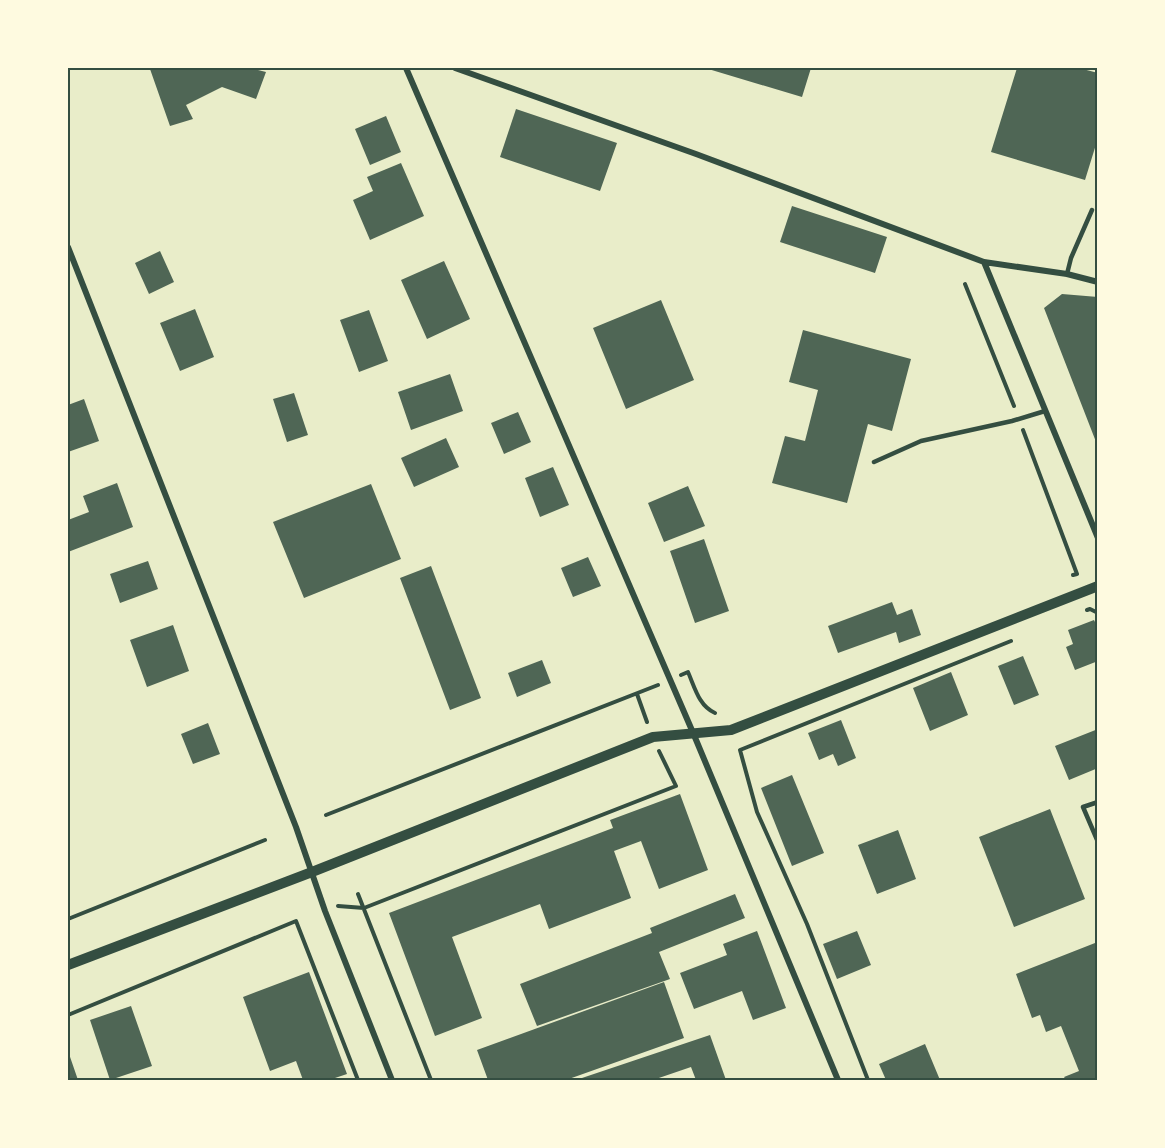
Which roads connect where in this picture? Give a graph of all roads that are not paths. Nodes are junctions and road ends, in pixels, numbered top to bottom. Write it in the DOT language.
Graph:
graph roads {
  1 [pos="406,68"];
  2 [pos="454,68"];
  3 [pos="1092,210"];
  4 [pos="68,247"];
  5 [pos="984,262"];
  6 [pos="1067,274"];
  7 [pos="1098,282"];
  8 [pos="1045,411"];
  9 [pos="874,462"];
  10 [pos="1098,538"];
  11 [pos="1098,586"];
  12 [pos="694,735"];
  13 [pos="1098,802"];
  14 [pos="1098,842"];
  15 [pos="312,872"];
  16 [pos="68,965"];
  17 [pos="392,1080"];
  18 [pos="838,1080"];
  1 -- 12 [label="street"];
  2 -- 5 [label="street"];
  3 -- 6 [label="lane"];
  4 -- 15 [label="street"];
  5 -- 6 [label="street"];
  5 -- 8 [label="street"];
  6 -- 7 [label="street"];
  8 -- 9 [label="lane"];
  8 -- 10 [label="street"];
  11 -- 12 [label="street"];
  12 -- 15 [label="street"];
  12 -- 18 [label="street"];
  13 -- 14 [label="lane"];
  15 -- 16 [label="street"];
  15 -- 17 [label="street"];
}
